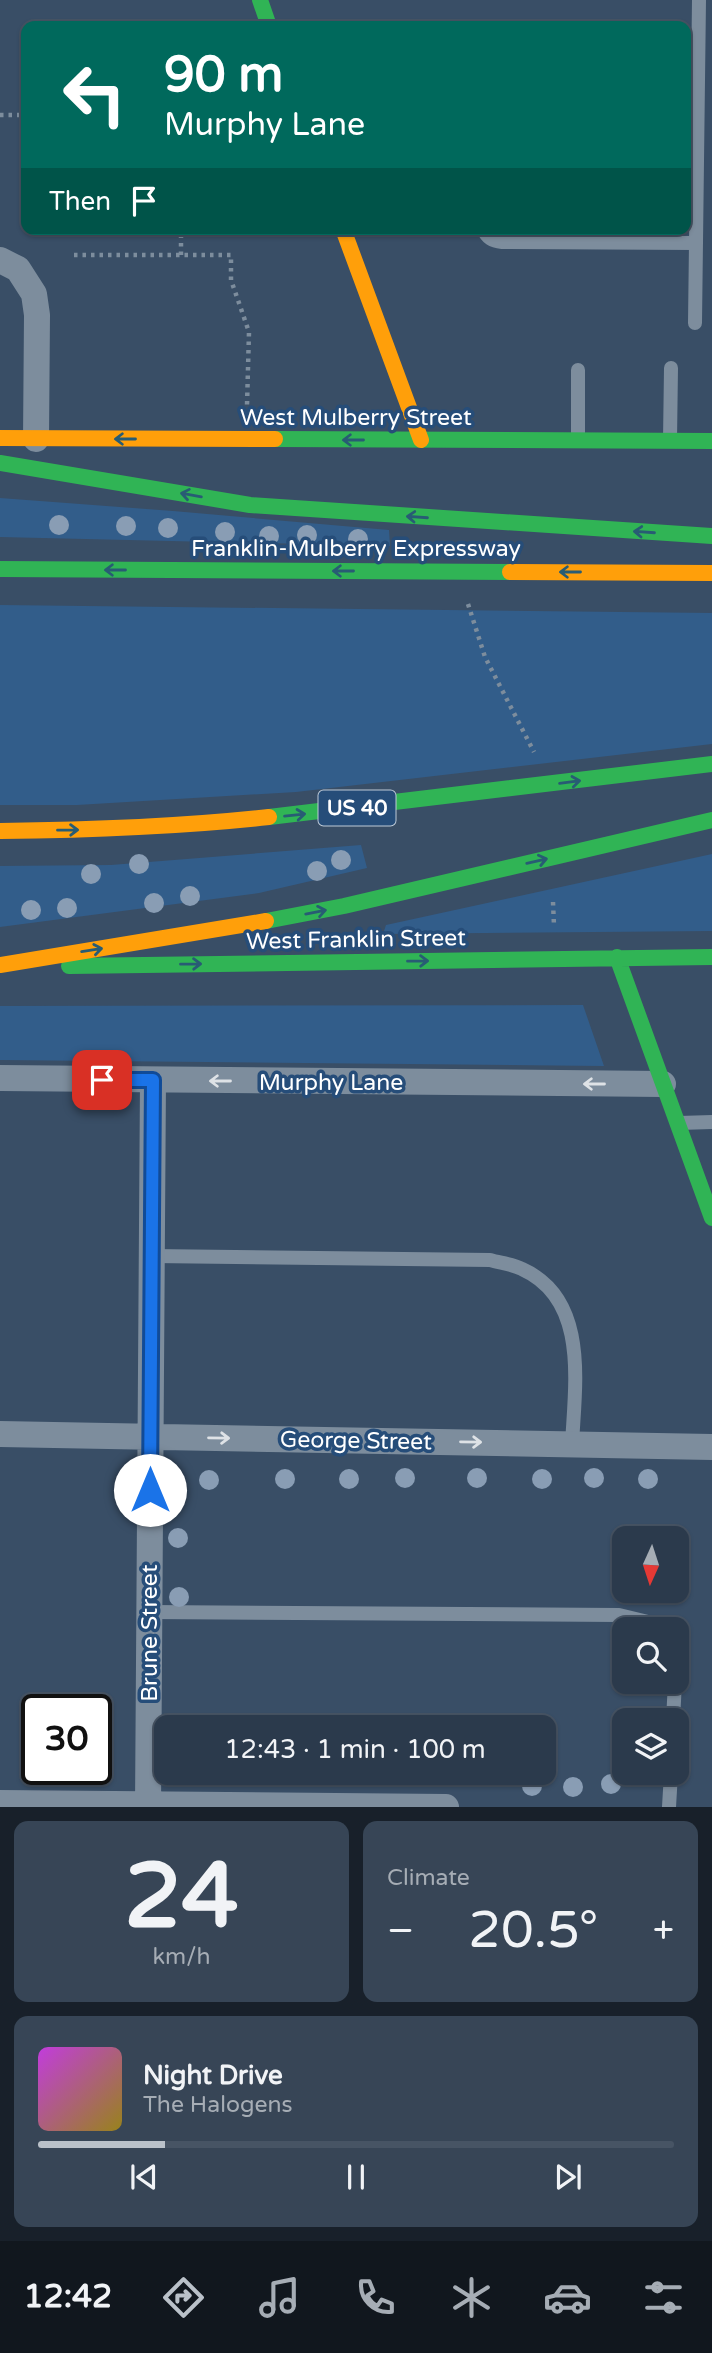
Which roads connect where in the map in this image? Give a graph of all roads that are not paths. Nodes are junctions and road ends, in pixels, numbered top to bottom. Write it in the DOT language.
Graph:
graph roads {
  1 [pos="260,0"];
  2 [pos="699,0"];
  3 [pos="267,21"];
  4 [pos="692,113"];
  5 [pos="345,235"];
  6 [pos="487,235"];
  7 [pos="696,243"];
  8 [pos="0,260"];
  9 [pos="695,323"];
  10 [pos="670,368"];
  11 [pos="578,370"];
  12 [pos="0,438"];
  13 [pos="36,439"];
  14 [pos="421,440"];
  15 [pos="579,441"];
  16 [pos="670,441"];
  17 [pos="712,441"];
  18 [pos="0,463"];
  19 [pos="712,536"];
  20 [pos="0,569"];
  21 [pos="712,573"];
  22 [pos="712,764"];
  23 [pos="712,820"];
  24 [pos="0,831"];
  25 [pos="617,957"];
  26 [pos="712,957"];
  27 [pos="0,966"];
  28 [pos="0,1078"];
  29 [pos="153,1080"];
  30 [pos="663,1084"];
  31 [pos="712,1122"];
  32 [pos="677,1123"];
  33 [pos="712,1218"];
  34 [pos="152,1256"];
  35 [pos="0,1434"];
  36 [pos="151,1437"];
  37 [pos="572,1444"];
  38 [pos="712,1447"];
  39 [pos="149,1612"];
  40 [pos="627,1617"];
  41 [pos="670,1785"];
  42 [pos="0,1803"];
  43 [pos="148,1806"];
  44 [pos="446,1807"];
  45 [pos="669,1807"];
  1 -- 3 [label="main road"];
  2 -- 4 [label="lane"];
  4 -- 7 [label="lane"];
  5 -- 14 [label="main road"];
  6 -- 7 [label="lane"];
  7 -- 9 [label="lane"];
  8 -- 13 [label="street"];
  10 -- 16 [label="lane"];
  11 -- 15 [label="lane"];
  12 -- 13 [label="main road, West Mulberry Street"];
  14 -- 13 [label="main road, West Mulberry Street, one-way"];
  14 -- 15 [label="main road, West Mulberry Street"];
  15 -- 16 [label="main road, West Mulberry Street"];
  16 -- 17 [label="main road, West Mulberry Street"];
  19 -- 18 [label="main road, one-way"];
  21 -- 20 [label="main road, Franklin-Mulberry Expressway, one-way"];
  24 -- 22 [label="main road, US 40, one-way"];
  27 -- 23 [label="main road, one-way"];
  25 -- 26 [label="main road, West Franklin Street"];
  27 -- 25 [label="main road, West Franklin Street, one-way"];
  25 -- 30 [label="main road"];
  28 -- 29 [label="street, Murphy Lane"];
  30 -- 29 [label="street, Murphy Lane, one-way"];
  29 -- 34 [label="street, Brune Street"];
  30 -- 32 [label="main road"];
  31 -- 32 [label="lane"];
  32 -- 33 [label="main road"];
  34 -- 36 [label="street, Brune Street"];
  34 -- 37 [label="lane"];
  35 -- 36 [label="street, George Street"];
  36 -- 37 [label="street, George Street, one-way"];
  36 -- 39 [label="street, Brune Street"];
  37 -- 38 [label="street, George Street"];
  39 -- 40 [label="lane"];
  39 -- 43 [label="street, Brune Street"];
  41 -- 45 [label="lane"];
  42 -- 43 [label="street"];
  43 -- 44 [label="street"];
}
